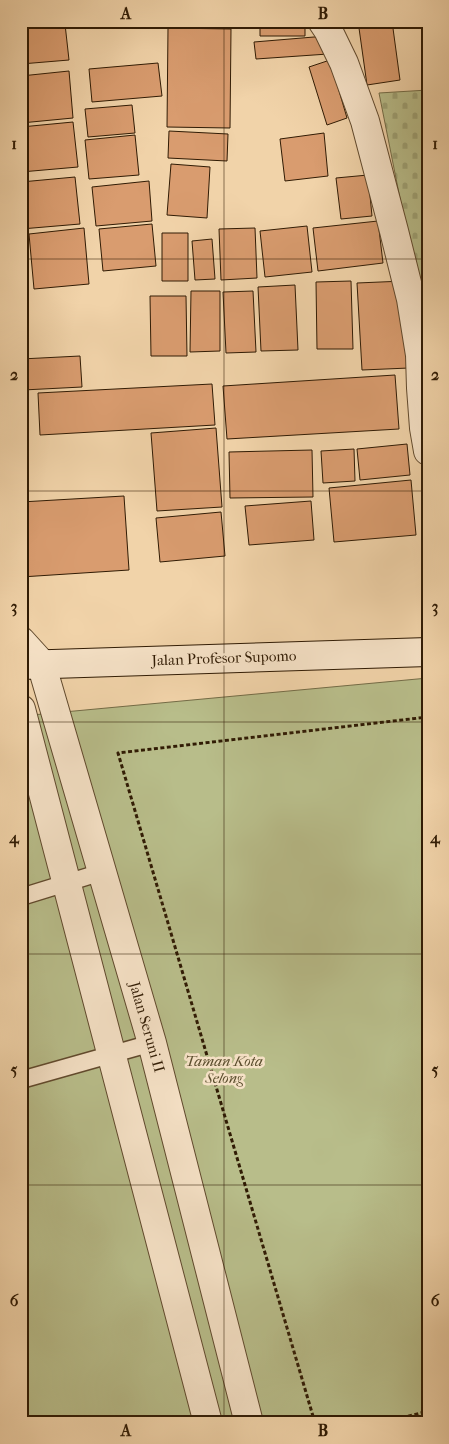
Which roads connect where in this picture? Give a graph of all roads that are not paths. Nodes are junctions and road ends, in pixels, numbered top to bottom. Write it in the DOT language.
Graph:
graph roads {
  1 [pos="322,21"];
  2 [pos="428,451"];
  3 [pos="21,641"];
  4 [pos="428,652"];
  5 [pos="31,664"];
  6 [pos="21,709"];
  7 [pos="102,872"];
  8 [pos="66,883"];
  9 [pos="21,897"];
  10 [pos="152,1043"];
  11 [pos="112,1056"];
  12 [pos="21,1080"];
  13 [pos="208,1423"];
  14 [pos="249,1423"];
  1 -- 2 [label="street"];
  3 -- 5 [label="street, Jalan Seruni II"];
  4 -- 5 [label="street, Jalan Profesor Supomo"];
  5 -- 7 [label="street, Jalan Seruni II"];
  6 -- 8 [label="street"];
  7 -- 8 [label="lane"];
  7 -- 10 [label="street, Jalan Seruni II"];
  8 -- 9 [label="lane"];
  8 -- 11 [label="street"];
  10 -- 11 [label="lane"];
  10 -- 14 [label="street, Jalan Seruni II"];
  11 -- 12 [label="lane"];
  11 -- 13 [label="street"];
}
